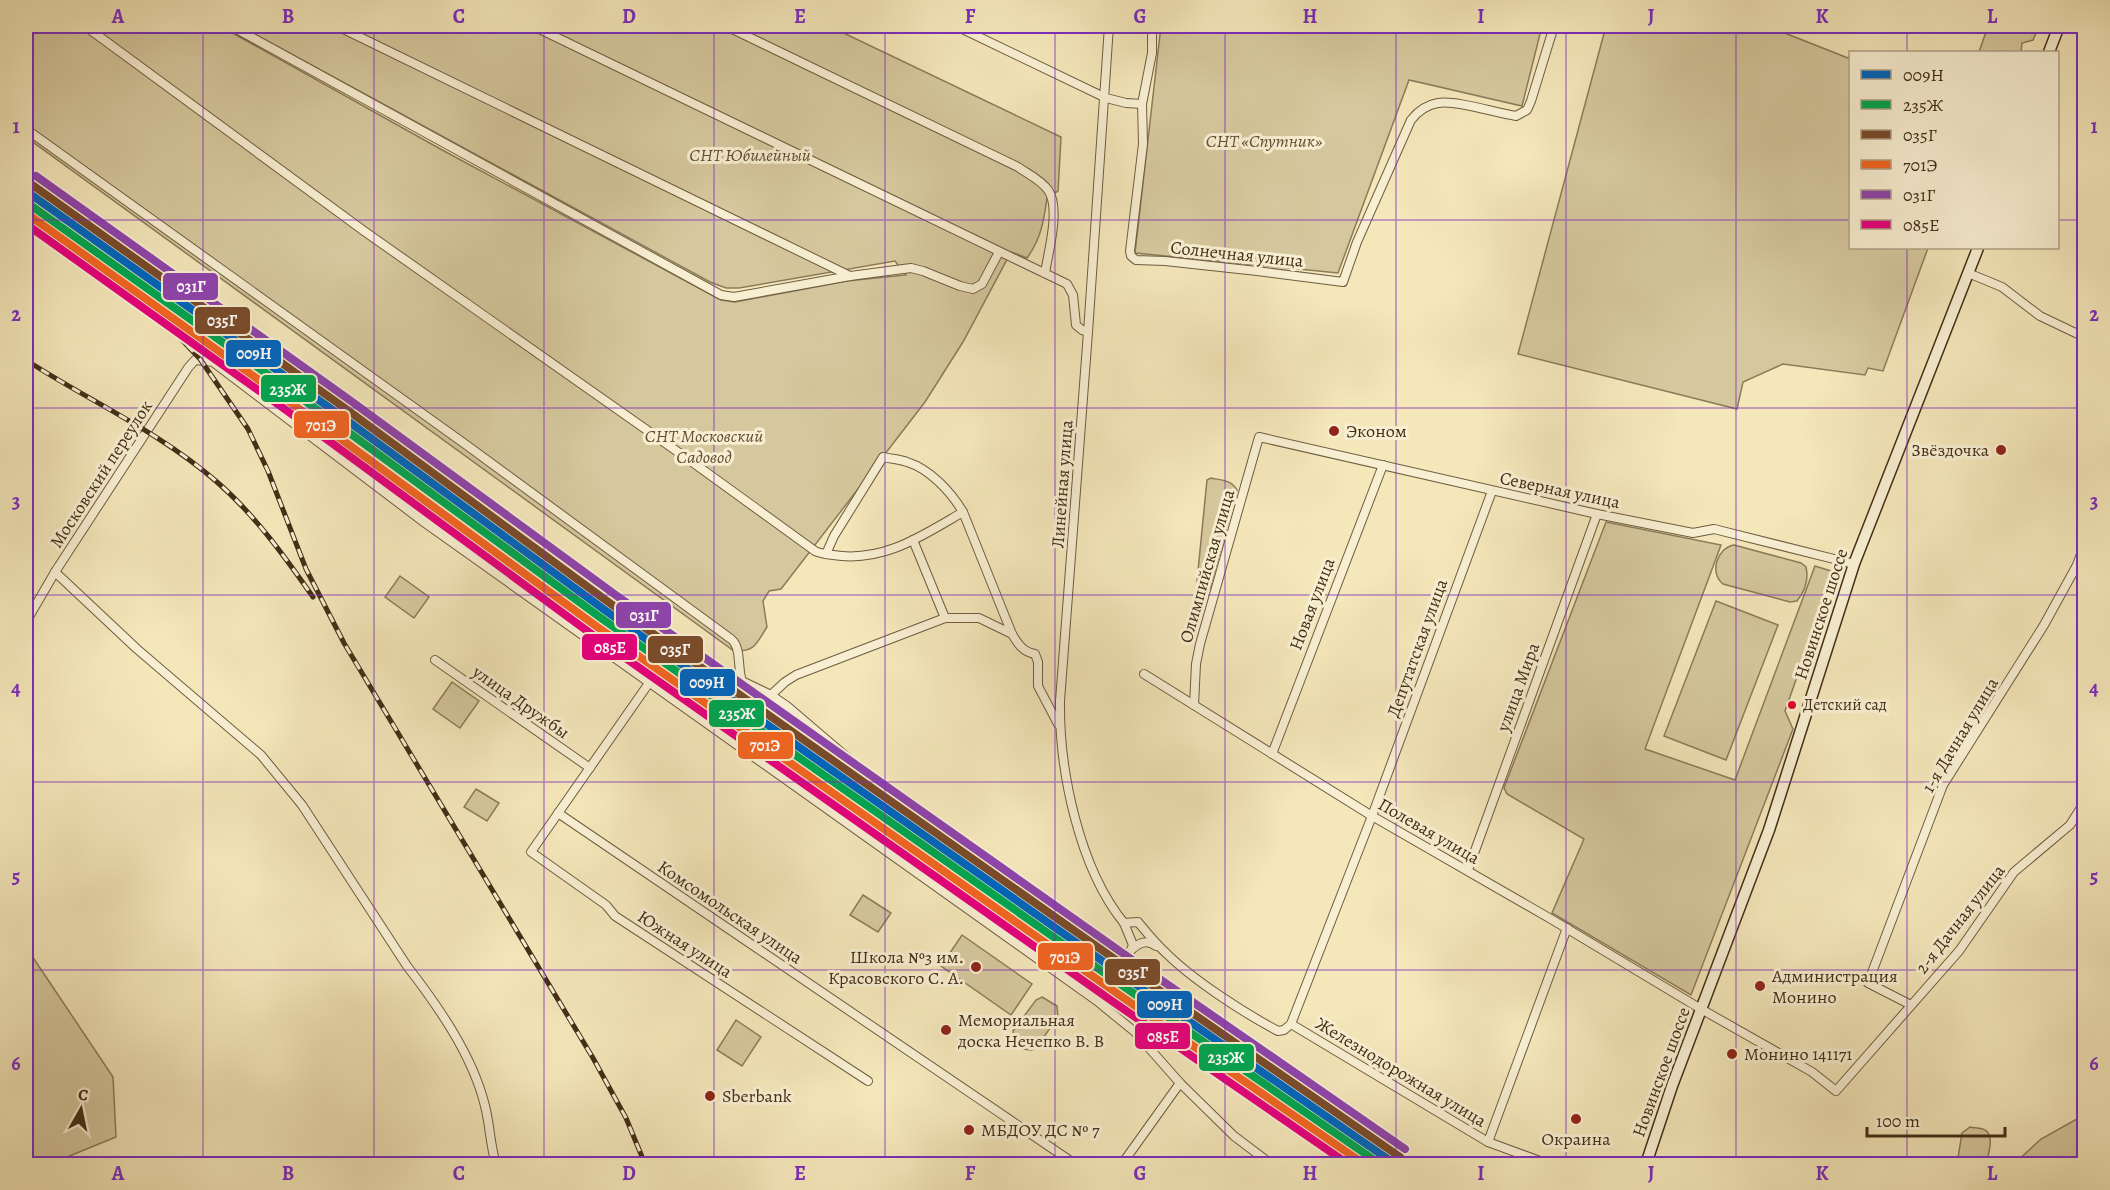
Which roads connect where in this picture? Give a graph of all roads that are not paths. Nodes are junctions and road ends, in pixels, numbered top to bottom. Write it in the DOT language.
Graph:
graph roads {
  1 [pos="84,26"];
  2 [pos="231,26"];
  3 [pos="338,26"];
  4 [pos="533,26"];
  5 [pos="726,26"];
  6 [pos="956,26"];
  7 [pos="1109,26"];
  8 [pos="1152,26"];
  9 [pos="1554,26"];
  10 [pos="2059,26"];
  11 [pos="2049,51"];
  12 [pos="1106,98"];
  13 [pos="1142,104"];
  14 [pos="26,129"];
  15 [pos="1978,249"];
  16 [pos="999,252"];
  17 [pos="1045,273"];
  18 [pos="1968,273"];
  19 [pos="850,276"];
  20 [pos="1088,332"];
  21 [pos="2085,337"];
  22 [pos="1259,437"];
  23 [pos="1383,465"];
  24 [pos="1492,490"];
  25 [pos="963,512"];
  26 [pos="1597,514"];
  27 [pos="912,540"];
  28 [pos="2085,546"];
  29 [pos="826,554"];
  30 [pos="1854,564"];
  31 [pos="55,572"];
  32 [pos="945,618"];
  33 [pos="26,622"];
  34 [pos="1012,634"];
  35 [pos="435,660"];
  36 [pos="1144,675"];
  37 [pos="649,683"];
  38 [pos="771,695"];
  39 [pos="1194,705"];
  40 [pos="1059,725"];
  41 [pos="1272,754"];
  42 [pos="590,768"];
  43 [pos="2085,803"];
  44 [pos="558,813"];
  45 [pos="1372,816"];
  46 [pos="1467,870"];
  47 [pos="1124,923"];
  48 [pos="1567,928"];
  49 [pos="1131,950"];
  50 [pos="1167,954"];
  51 [pos="1911,1005"];
  52 [pos="1701,1010"];
  53 [pos="1291,1024"];
  54 [pos="868,1081"];
  55 [pos="1180,1083"];
  56 [pos="1488,1142"];
  57 [pos="495,1164"];
  58 [pos="1075,1164"];
  59 [pos="1122,1164"];
  60 [pos="1272,1164"];
  61 [pos="1548,1164"];
  62 [pos="1646,1164"];
  1 -- 29 [label="street"];
  2 -- 19 [label="street"];
  3 -- 19 [label="street"];
  4 -- 16 [label="street"];
  5 -- 17 [label="street"];
  6 -- 12 [label="street"];
  7 -- 12 [label="street, Линейная улица"];
  8 -- 13 [label="street"];
  9 -- 13 [label="street, Солнечная улица"];
  10 -- 11 [label="main road"];
  12 -- 13 [label="street"];
  12 -- 20 [label="street, Линейная улица"];
  14 -- 38 [label="street"];
  15 -- 18 [label="main road, Новинское шоссе"];
  16 -- 17 [label="street"];
  16 -- 19 [label="street"];
  17 -- 20 [label="street"];
  18 -- 21 [label="street"];
  18 -- 30 [label="main road, Новинское шоссе"];
  20 -- 40 [label="street, Линейная улица"];
  22 -- 23 [label="street, Северная улица"];
  22 -- 39 [label="street, Олимпийская улица"];
  23 -- 24 [label="street, Северная улица"];
  23 -- 41 [label="street, Новая улица"];
  24 -- 26 [label="street, Северная улица"];
  24 -- 45 [label="street, Депутатская улица"];
  25 -- 27 [label="street"];
  25 -- 29 [label="street"];
  25 -- 34 [label="street"];
  26 -- 30 [label="street, Северная улица"];
  26 -- 46 [label="street, улица Мира"];
  27 -- 29 [label="street"];
  27 -- 32 [label="street"];
  28 -- 51 [label="street, 1-я Дачная улица"];
  30 -- 52 [label="main road, Новинское шоссе"];
  31 -- 33 [label="street, Московский переулок"];
  31 -- 37 [label="street, Московский переулок"];
  31 -- 57 [label="street"];
  32 -- 34 [label="street"];
  32 -- 38 [label="street"];
  34 -- 40 [label="street"];
  35 -- 42 [label="street, улица Дружбы"];
  36 -- 39 [label="street, Полевая улица"];
  37 -- 42 [label="street"];
  37 -- 55 [label="street"];
  38 -- 49 [label="street"];
  39 -- 41 [label="street, Полевая улица"];
  40 -- 47 [label="street, Линейная улица"];
  41 -- 45 [label="street, Полевая улица"];
  42 -- 44 [label="street"];
  43 -- 51 [label="street, 2-я Дачная улица"];
  44 -- 54 [label="street, Южная улица"];
  44 -- 58 [label="street, Комсомольская улица"];
  45 -- 46 [label="street, Полевая улица"];
  45 -- 53 [label="street, Депутатская улица"];
  46 -- 48 [label="street, Полевая улица"];
  47 -- 49 [label="street, Линейная улица"];
  47 -- 50 [label="street, Железнодорожная улица"];
  48 -- 52 [label="street, Полевая улица"];
  48 -- 56 [label="street"];
  49 -- 50 [label="street"];
  50 -- 53 [label="street, Железнодорожная улица"];
  51 -- 52 [label="street, 2-я Дачная улица"];
  52 -- 62 [label="main road, Новинское шоссе"];
  53 -- 56 [label="street, Железнодорожная улица"];
  55 -- 59 [label="street"];
  55 -- 60 [label="street"];
  56 -- 61 [label="street, Железнодорожная улица"];
}
